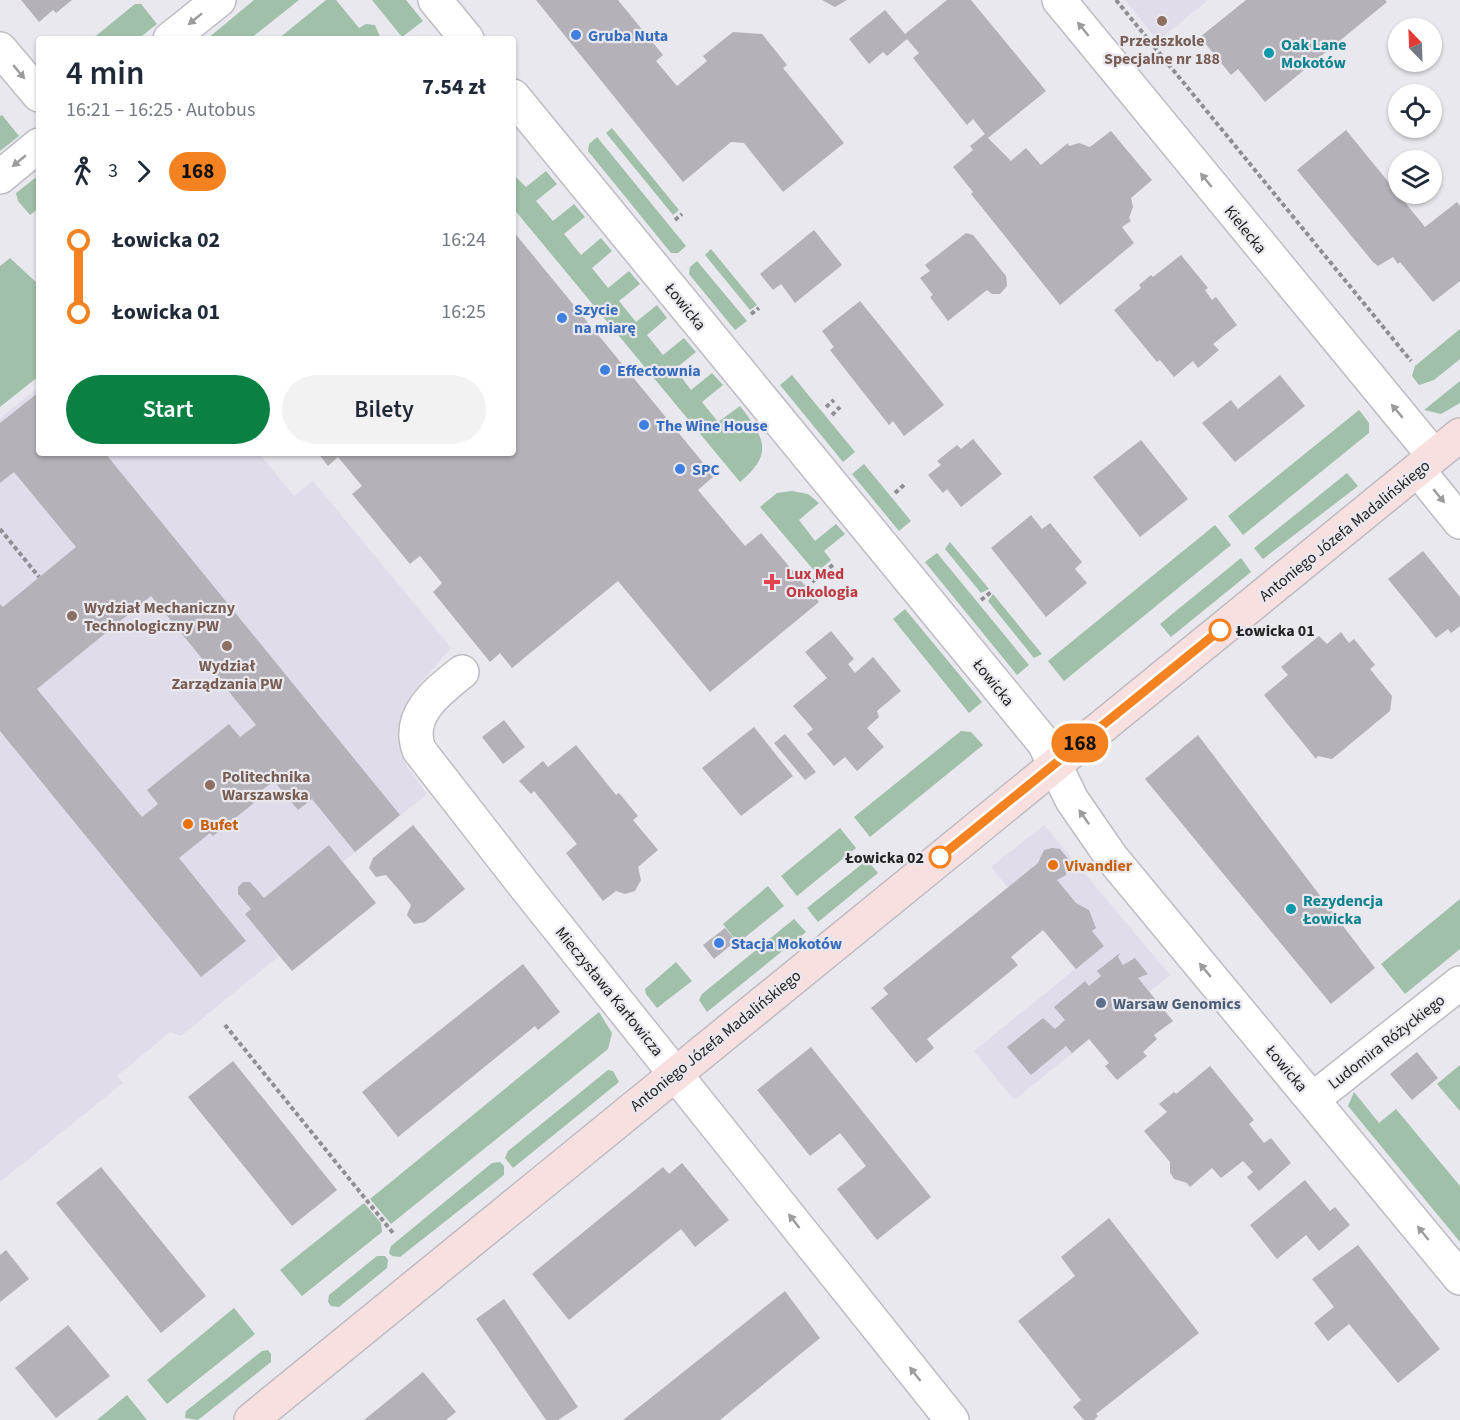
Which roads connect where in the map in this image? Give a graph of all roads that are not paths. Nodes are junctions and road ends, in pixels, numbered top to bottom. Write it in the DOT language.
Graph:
graph roads {
  1 [pos="219,0"];
  2 [pos="435,0"];
  3 [pos="1059,0"];
  4 [pos="174,36"];
  5 [pos="465,36"];
  6 [pos="0,49"];
  7 [pos="36,91"];
  8 [pos="516,100"];
  9 [pos="36,147"];
  10 [pos="0,177"];
  11 [pos="1460,435"];
  12 [pos="1426,463"];
  13 [pos="1460,522"];
  14 [pos="462,672"];
  15 [pos="1054,764"];
  16 [pos="1460,983"];
  17 [pos="675,1072"];
  18 [pos="1313,1099"];
  19 [pos="1460,1278"];
  20 [pos="251,1420"];
  21 [pos="952,1420"];
  1 -- 4 [label="street, one-way"];
  2 -- 5 [label="street"];
  12 -- 3 [label="street, Kielecka, one-way"];
  6 -- 7 [label="street, one-way"];
  8 -- 15 [label="street, Łowicka"];
  9 -- 10 [label="street, one-way"];
  11 -- 12 [label="street, Antoniego Józefa Madalińskiego"];
  12 -- 13 [label="street, Kielecka, one-way"];
  12 -- 15 [label="street, Antoniego Józefa Madalińskiego"];
  14 -- 17 [label="street, Mieczysława Karłowicza"];
  15 -- 17 [label="street, Antoniego Józefa Madalińskiego"];
  18 -- 15 [label="street, Łowicka, one-way"];
  16 -- 18 [label="street, Ludomira Różyckiego"];
  17 -- 20 [label="street, Antoniego Józefa Madalińskiego"];
  21 -- 17 [label="street, Mieczysława Karłowicza, one-way"];
  19 -- 18 [label="street, Łowicka, one-way"];
}
